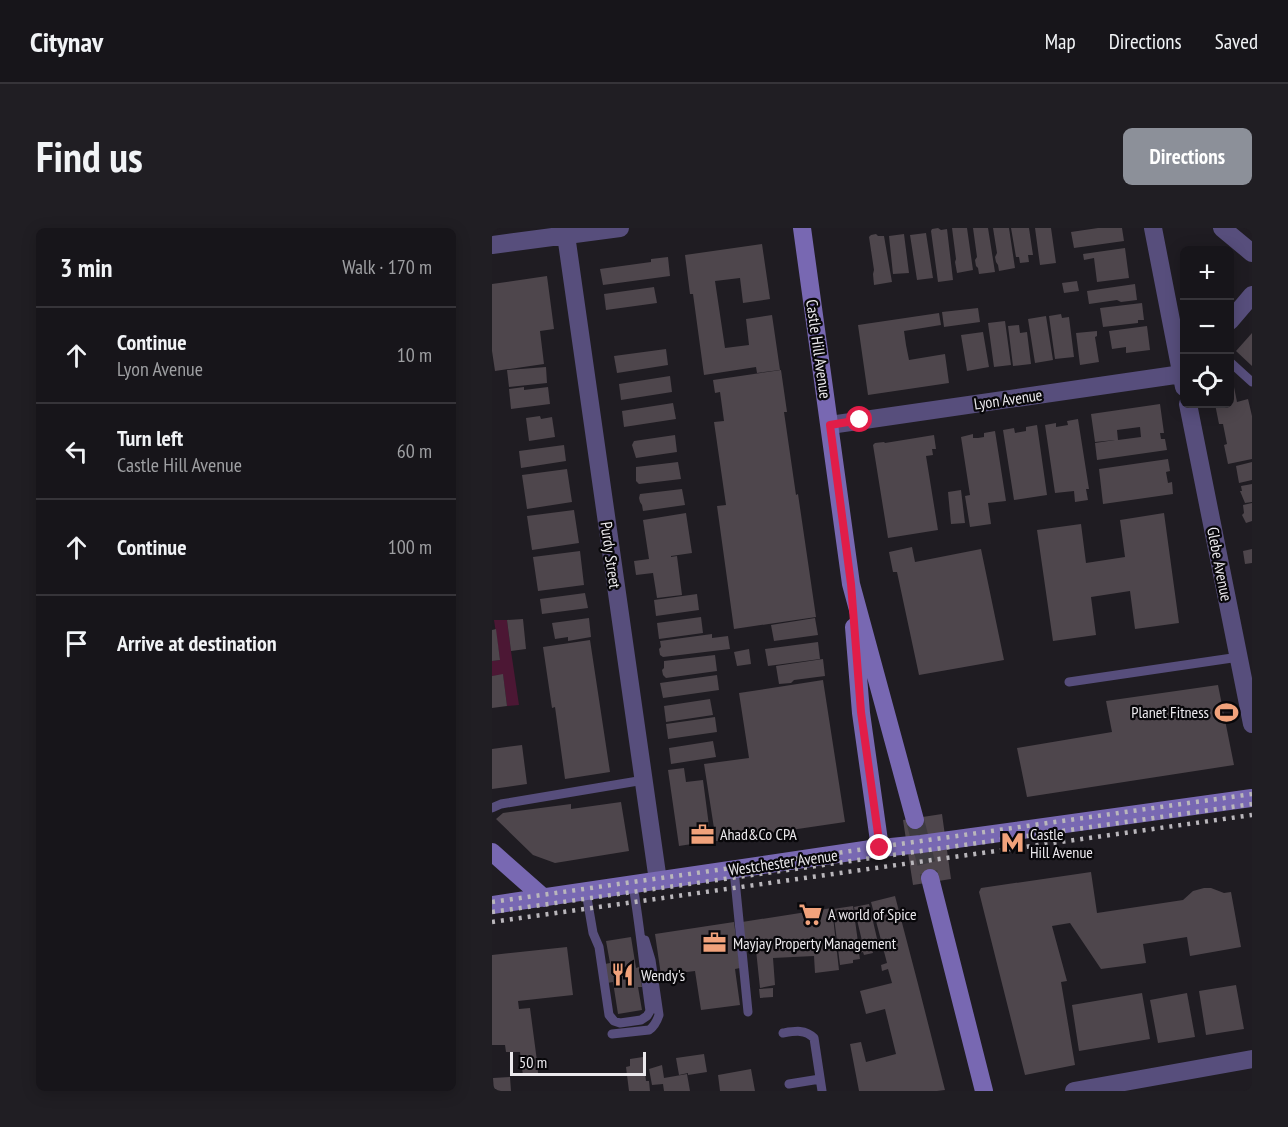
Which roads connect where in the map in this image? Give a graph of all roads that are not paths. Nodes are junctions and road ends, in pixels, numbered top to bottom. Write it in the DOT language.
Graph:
graph roads {
  1 [pos="620,228"];
  2 [pos="802,228"];
  3 [pos="1153,228"];
  4 [pos="1222,228"];
  5 [pos="565,231"];
  6 [pos="492,245"];
  7 [pos="1252,253"];
  8 [pos="1252,295"];
  9 [pos="1234,316"];
  10 [pos="1180,358"];
  11 [pos="1234,366"];
  12 [pos="1180,378"];
  13 [pos="1252,382"];
  14 [pos="1189,408"];
  15 [pos="830,425"];
  16 [pos="851,584"];
  17 [pos="1239,657"];
  18 [pos="1069,682"];
  19 [pos="1252,724"];
  20 [pos="644,780"];
  21 [pos="1252,798"];
  22 [pos="492,808"];
  23 [pos="915,820"];
  24 [pos="880,848"];
  25 [pos="492,852"];
  26 [pos="734,870"];
  27 [pos="930,878"];
  28 [pos="658,881"];
  29 [pos="633,885"];
  30 [pos="586,892"];
  31 [pos="543,898"];
  32 [pos="494,903"];
  33 [pos="640,926"];
  34 [pos="593,933"];
  35 [pos="591,948"];
  36 [pos="748,1012"];
  37 [pos="783,1033"];
  38 [pos="612,1034"];
  39 [pos="1252,1059"];
  40 [pos="820,1079"];
  41 [pos="789,1084"];
  42 [pos="822,1091"];
  43 [pos="984,1091"];
  44 [pos="1074,1091"];
  1 -- 5 [label="street"];
  2 -- 15 [label="main road, Castle Hill Avenue"];
  3 -- 10 [label="street"];
  4 -- 7 [label="street"];
  5 -- 6 [label="street"];
  5 -- 20 [label="street, Purdy Street"];
  8 -- 9 [label="street"];
  11 -- 13 [label="lane"];
  12 -- 15 [label="street, Lyon Avenue"];
  14 -- 17 [label="street, Glebe Avenue"];
  15 -- 16 [label="main road, Castle Hill Avenue"];
  16 -- 23 [label="main road, Castle Hill Avenue"];
  16 -- 24 [label="main road"];
  17 -- 18 [label="lane"];
  17 -- 19 [label="street, Glebe Avenue"];
  20 -- 22 [label="lane"];
  20 -- 28 [label="street, Purdy Street"];
  21 -- 24 [label="main road, Westchester Avenue"];
  24 -- 26 [label="main road, Westchester Avenue"];
  25 -- 31 [label="main road"];
  26 -- 28 [label="main road, Westchester Avenue"];
  26 -- 36 [label="lane"];
  27 -- 43 [label="main road"];
  28 -- 29 [label="main road, Westchester Avenue"];
  29 -- 30 [label="main road, Westchester Avenue"];
  29 -- 33 [label="lane"];
  30 -- 31 [label="main road, Westchester Avenue"];
  30 -- 34 [label="lane"];
  31 -- 32 [label="main road, Westchester Avenue"];
  33 -- 34 [label="lane"];
  33 -- 38 [label="lane"];
  34 -- 35 [label="lane"];
  37 -- 40 [label="lane"];
  39 -- 44 [label="street"];
  40 -- 41 [label="lane"];
  40 -- 42 [label="lane"];
}
